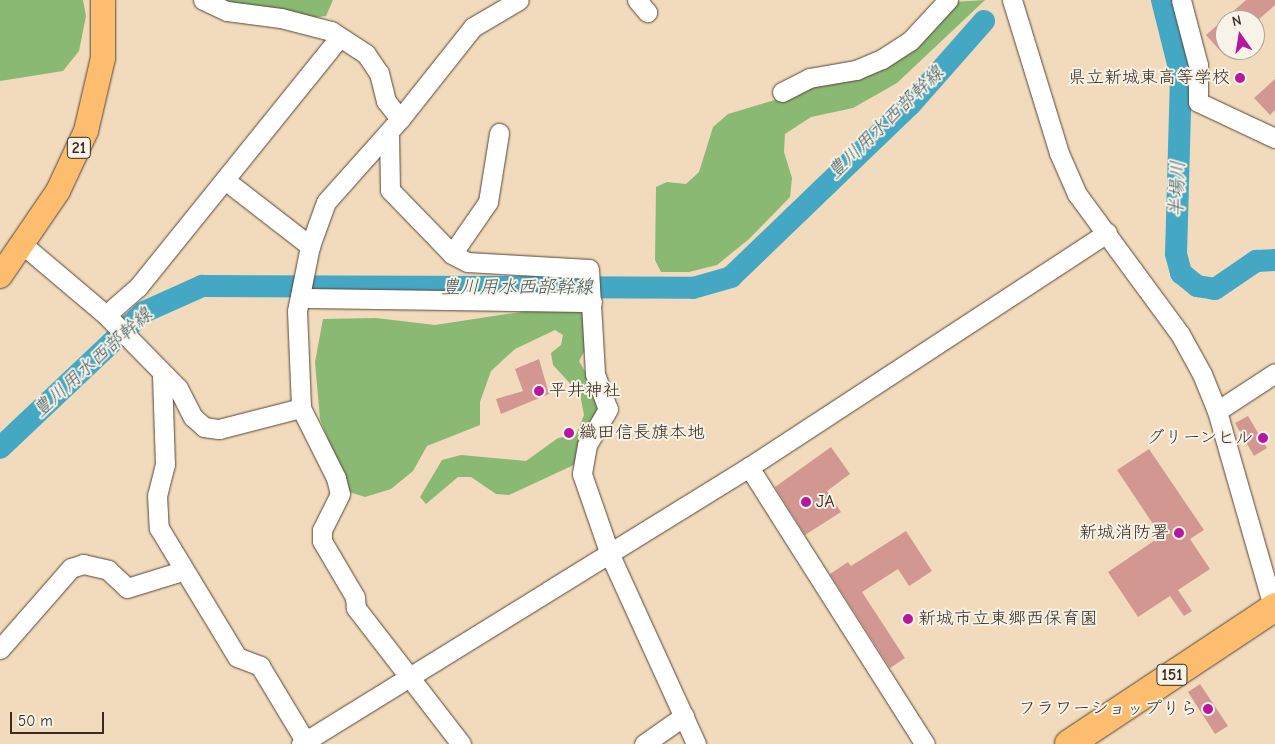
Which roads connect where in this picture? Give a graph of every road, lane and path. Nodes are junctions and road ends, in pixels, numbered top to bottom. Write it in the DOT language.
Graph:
graph roads {
  1 [pos="103,0"];
  2 [pos="203,0"];
  3 [pos="519,0"];
  4 [pos="948,0"];
  5 [pos="1012,0"];
  6 [pos="1181,0"];
  7 [pos="339,38"];
  8 [pos="782,92"];
  9 [pos="394,125"];
  10 [pos="499,133"];
  11 [pos="1275,138"];
  12 [pos="225,180"];
  13 [pos="1107,233"];
  14 [pos="22,244"];
  15 [pos="310,246"];
  16 [pos="452,254"];
  17 [pos="0,276"];
  18 [pos="592,292"];
  19 [pos="300,296"];
  20 [pos="110,320"];
  21 [pos="1275,373"];
  22 [pos="162,375"];
  23 [pos="301,408"];
  24 [pos="1217,411"];
  25 [pos="749,468"];
  26 [pos="610,555"];
  27 [pos="182,571"];
  28 [pos="1275,609"];
  29 [pos="0,649"];
  30 [pos="408,676"];
  31 [pos="684,716"];
  32 [pos="303,743"];
  33 [pos="461,744"];
  34 [pos="644,744"];
  35 [pos="696,744"];
  36 [pos="925,744"];
  37 [pos="1069,744"];
  1 -- 14 [label="main road, 21"];
  2 -- 7 [label="street"];
  3 -- 9 [label="street"];
  4 -- 8 [label="street"];
  5 -- 13 [label="street"];
  6 -- 11 [label="street"];
  7 -- 9 [label="street"];
  7 -- 12 [label="street"];
  9 -- 15 [label="street"];
  9 -- 16 [label="street"];
  10 -- 16 [label="street"];
  12 -- 15 [label="street"];
  12 -- 20 [label="street"];
  13 -- 24 [label="street"];
  13 -- 25 [label="street"];
  14 -- 17 [label="main road, 21"];
  14 -- 20 [label="street"];
  15 -- 19 [label="street"];
  16 -- 18 [label="street"];
  18 -- 19 [label="street"];
  18 -- 26 [label="street"];
  19 -- 23 [label="street"];
  20 -- 22 [label="street"];
  21 -- 24 [label="street"];
  22 -- 23 [label="street"];
  22 -- 27 [label="street"];
  23 -- 30 [label="street"];
  24 -- 28 [label="street"];
  25 -- 26 [label="street"];
  25 -- 36 [label="street"];
  26 -- 30 [label="street"];
  26 -- 31 [label="street"];
  27 -- 29 [label="street"];
  27 -- 32 [label="street"];
  28 -- 37 [label="highway, 151"];
  30 -- 32 [label="street"];
  30 -- 33 [label="street"];
  31 -- 34 [label="street"];
  31 -- 35 [label="street"];
}
